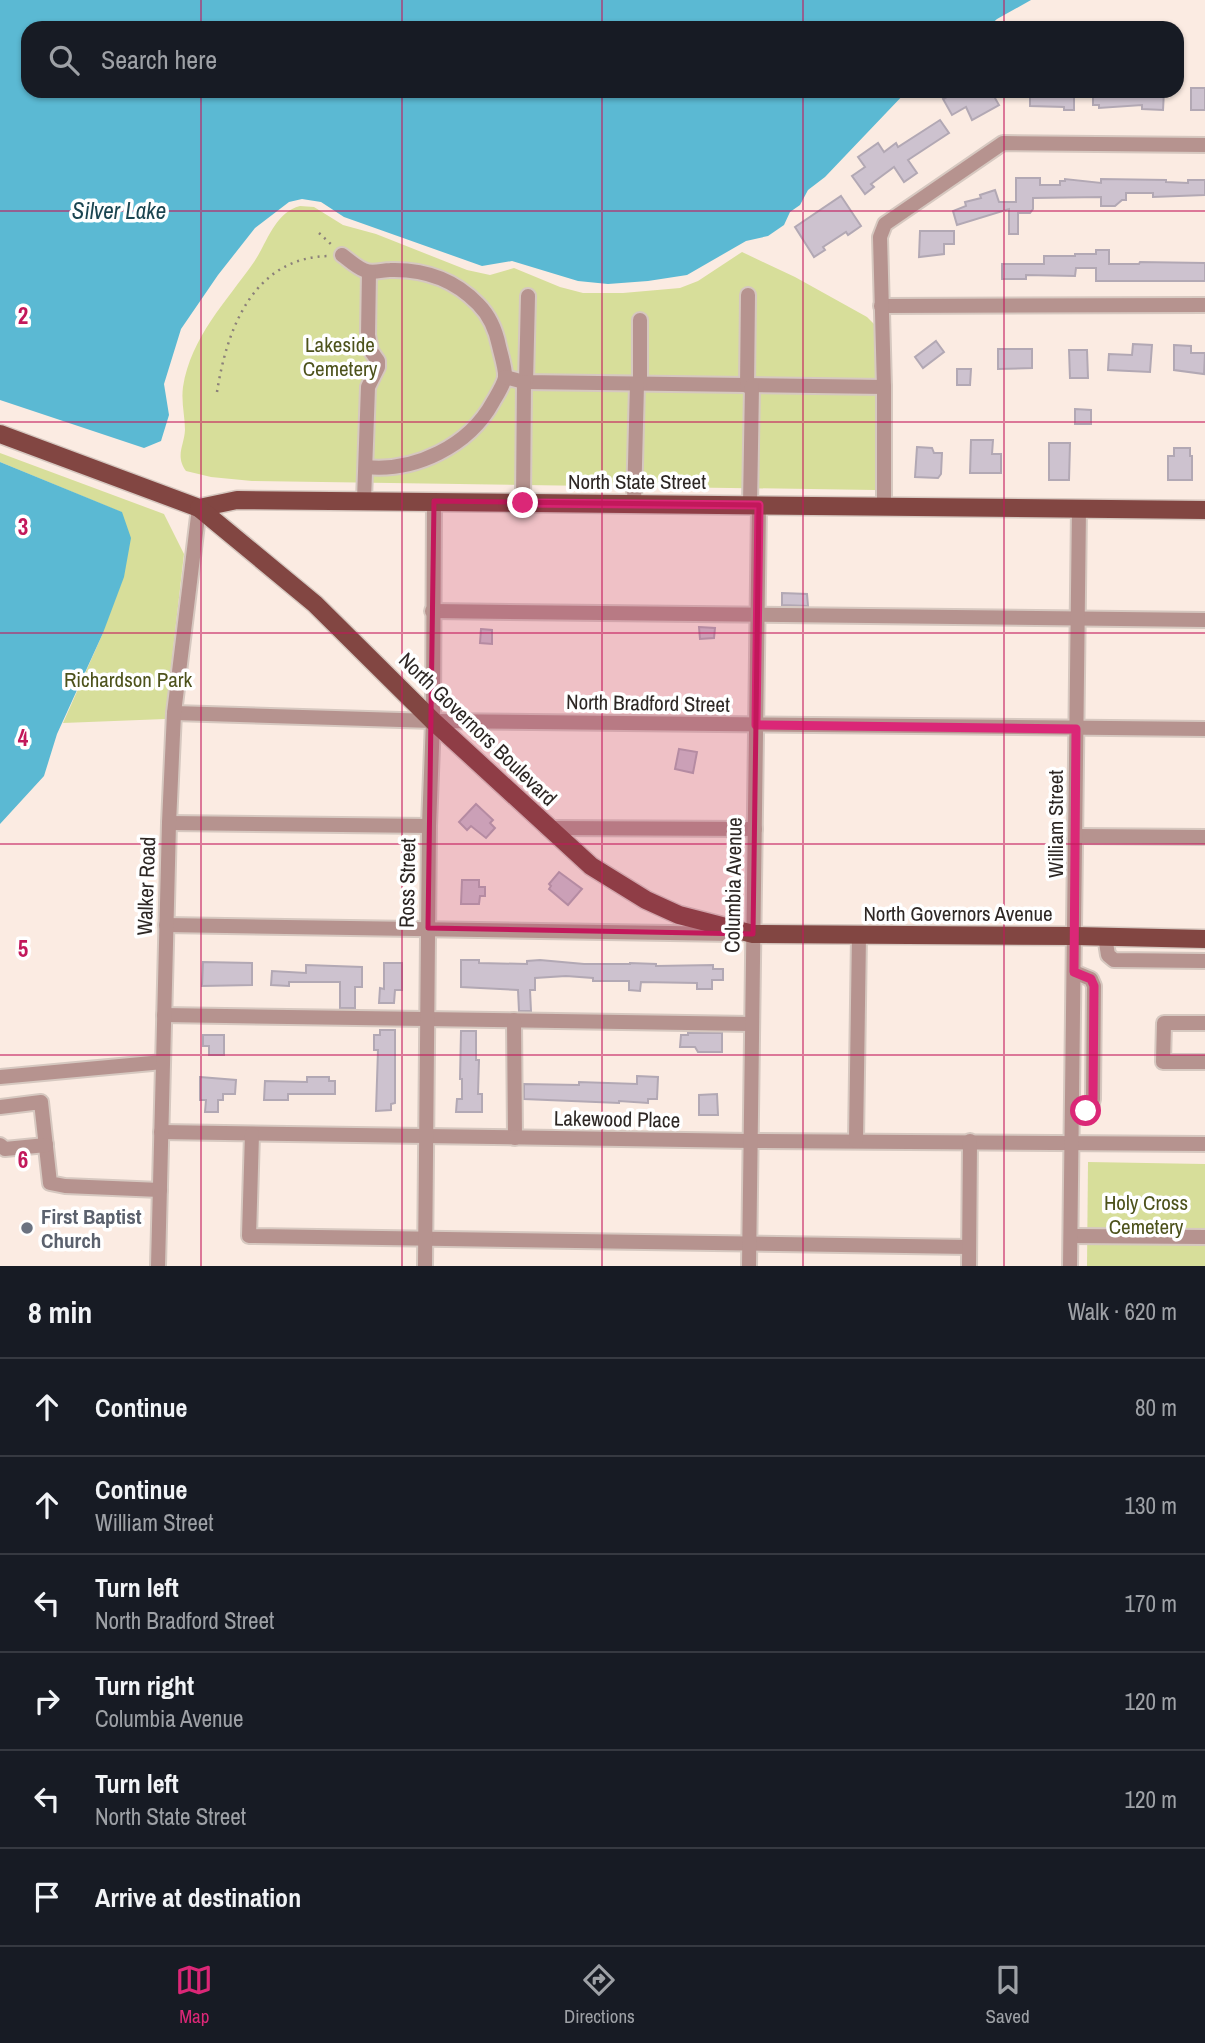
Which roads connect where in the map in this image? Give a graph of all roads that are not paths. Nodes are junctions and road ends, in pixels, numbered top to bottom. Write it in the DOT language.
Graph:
graph roads {
  1 [pos="1205,145"];
  2 [pos="344,256"];
  3 [pos="369,272"];
  4 [pos="748,295"];
  5 [pos="528,296"];
  6 [pos="1205,305"];
  7 [pos="881,306"];
  8 [pos="640,320"];
  9 [pos="505,377"];
  10 [pos="525,382"];
  11 [pos="638,384"];
  12 [pos="749,386"];
  13 [pos="884,387"];
  14 [pos="0,433"];
  15 [pos="366,467"];
  16 [pos="364,500"];
  17 [pos="434,501"];
  18 [pos="523,503"];
  19 [pos="634,504"];
  20 [pos="754,505"];
  21 [pos="884,507"];
  22 [pos="199,508"];
  23 [pos="1079,509"];
  24 [pos="1205,510"];
  25 [pos="432,611"];
  26 [pos="758,615"];
  27 [pos="1078,619"];
  28 [pos="1205,620"];
  29 [pos="174,713"];
  30 [pos="433,721"];
  31 [pos="756,725"];
  32 [pos="1076,729"];
  33 [pos="1205,729"];
  34 [pos="169,823"];
  35 [pos="429,826"];
  36 [pos="547,828"];
  37 [pos="755,829"];
  38 [pos="1076,836"];
  39 [pos="1205,837"];
  40 [pos="166,925"];
  41 [pos="428,928"];
  42 [pos="753,934"];
  43 [pos="859,935"];
  44 [pos="1075,936"];
  45 [pos="1105,936"];
  46 [pos="1205,939"];
  47 [pos="1205,961"];
  48 [pos="164,1015"];
  49 [pos="427,1019"];
  50 [pos="514,1020"];
  51 [pos="1205,1023"];
  52 [pos="752,1024"];
  53 [pos="163,1062"];
  54 [pos="1205,1062"];
  55 [pos="0,1077"];
  56 [pos="0,1107"];
  57 [pos="161,1132"];
  58 [pos="252,1134"];
  59 [pos="426,1137"];
  60 [pos="515,1138"];
  61 [pos="856,1141"];
  62 [pos="970,1141"];
  63 [pos="750,1142"];
  64 [pos="1072,1142"];
  65 [pos="1205,1144"];
  66 [pos="0,1145"];
  67 [pos="46,1145"];
  68 [pos="160,1190"];
  69 [pos="1071,1236"];
  70 [pos="1205,1237"];
  71 [pos="425,1240"];
  72 [pos="749,1244"];
  73 [pos="969,1247"];
  74 [pos="158,1266"];
  75 [pos="425,1266"];
  76 [pos="749,1266"];
  77 [pos="969,1266"];
  78 [pos="1070,1266"];
  1 -- 7 [label="street"];
  2 -- 3 [label="street"];
  3 -- 9 [label="street"];
  3 -- 15 [label="street"];
  4 -- 12 [label="street, Columbia Avenue"];
  5 -- 10 [label="street"];
  6 -- 7 [label="street"];
  7 -- 13 [label="street"];
  8 -- 11 [label="street"];
  9 -- 10 [label="street"];
  9 -- 15 [label="street"];
  10 -- 11 [label="street"];
  10 -- 18 [label="street"];
  11 -- 12 [label="street"];
  11 -- 19 [label="street"];
  12 -- 13 [label="street"];
  12 -- 20 [label="street, Columbia Avenue"];
  13 -- 21 [label="street"];
  14 -- 22 [label="main road"];
  15 -- 16 [label="street"];
  16 -- 17 [label="main road, North State Street"];
  16 -- 22 [label="main road, North State Street"];
  17 -- 18 [label="main road, North State Street"];
  17 -- 25 [label="street, Ross Street"];
  18 -- 19 [label="main road, North State Street"];
  19 -- 20 [label="main road, North State Street"];
  20 -- 21 [label="main road, North State Street"];
  20 -- 26 [label="street, Columbia Avenue"];
  21 -- 23 [label="main road, North State Street"];
  22 -- 29 [label="street, Walker Road"];
  22 -- 30 [label="main road, North Governors Boulevard"];
  23 -- 24 [label="main road, North State Street"];
  23 -- 27 [label="street, William Street"];
  25 -- 26 [label="street"];
  25 -- 30 [label="street, Ross Street"];
  26 -- 27 [label="street"];
  26 -- 31 [label="street, Columbia Avenue"];
  27 -- 28 [label="street"];
  27 -- 32 [label="street, William Street"];
  29 -- 30 [label="street, North Bradford Street"];
  29 -- 34 [label="street, Walker Road"];
  30 -- 31 [label="street, North Bradford Street"];
  30 -- 35 [label="street, Ross Street"];
  30 -- 36 [label="main road, North Governors Boulevard"];
  31 -- 32 [label="street, North Bradford Street"];
  31 -- 37 [label="street, Columbia Avenue"];
  32 -- 33 [label="street, North Bradford Street"];
  32 -- 38 [label="street, William Street"];
  34 -- 35 [label="street"];
  34 -- 40 [label="street, Walker Road"];
  35 -- 41 [label="street, Ross Street"];
  36 -- 37 [label="street"];
  36 -- 42 [label="main road, North Governors Boulevard"];
  37 -- 42 [label="street, Columbia Avenue"];
  38 -- 39 [label="street"];
  38 -- 44 [label="street, William Street"];
  40 -- 41 [label="street"];
  40 -- 48 [label="street, Walker Road"];
  41 -- 42 [label="street"];
  41 -- 49 [label="street, Ross Street"];
  42 -- 43 [label="main road, North Governors Avenue"];
  42 -- 52 [label="street, Columbia Avenue"];
  43 -- 44 [label="main road, North Governors Avenue"];
  43 -- 61 [label="street"];
  44 -- 45 [label="main road, North Governors Avenue"];
  44 -- 64 [label="street, William Street"];
  45 -- 46 [label="main road, North Governors Avenue"];
  45 -- 47 [label="street"];
  48 -- 49 [label="street"];
  48 -- 53 [label="street, Walker Road"];
  49 -- 50 [label="street"];
  49 -- 59 [label="street, Ross Street"];
  50 -- 52 [label="street"];
  50 -- 60 [label="street"];
  51 -- 54 [label="street"];
  52 -- 63 [label="street, Columbia Avenue"];
  53 -- 55 [label="street"];
  53 -- 57 [label="street, Walker Road"];
  56 -- 67 [label="street"];
  57 -- 58 [label="street, Lakewood Place"];
  57 -- 68 [label="street, Walker Road"];
  58 -- 59 [label="street, Lakewood Place"];
  58 -- 71 [label="street"];
  59 -- 60 [label="street, Lakewood Place"];
  59 -- 71 [label="street, Ross Street"];
  60 -- 63 [label="street, Lakewood Place"];
  61 -- 62 [label="street, Lakewood Place"];
  61 -- 63 [label="street, Lakewood Place"];
  62 -- 64 [label="street, Lakewood Place"];
  62 -- 73 [label="street"];
  63 -- 72 [label="street, Columbia Avenue"];
  64 -- 65 [label="street, Lakewood Place"];
  64 -- 69 [label="street, William Street"];
  66 -- 67 [label="street"];
  67 -- 68 [label="street"];
  68 -- 74 [label="street, Walker Road"];
  69 -- 70 [label="street"];
  69 -- 78 [label="street, William Street"];
  71 -- 72 [label="street"];
  71 -- 75 [label="street, Ross Street"];
  72 -- 73 [label="street"];
  72 -- 76 [label="street, Columbia Avenue"];
  73 -- 77 [label="street"];
}
